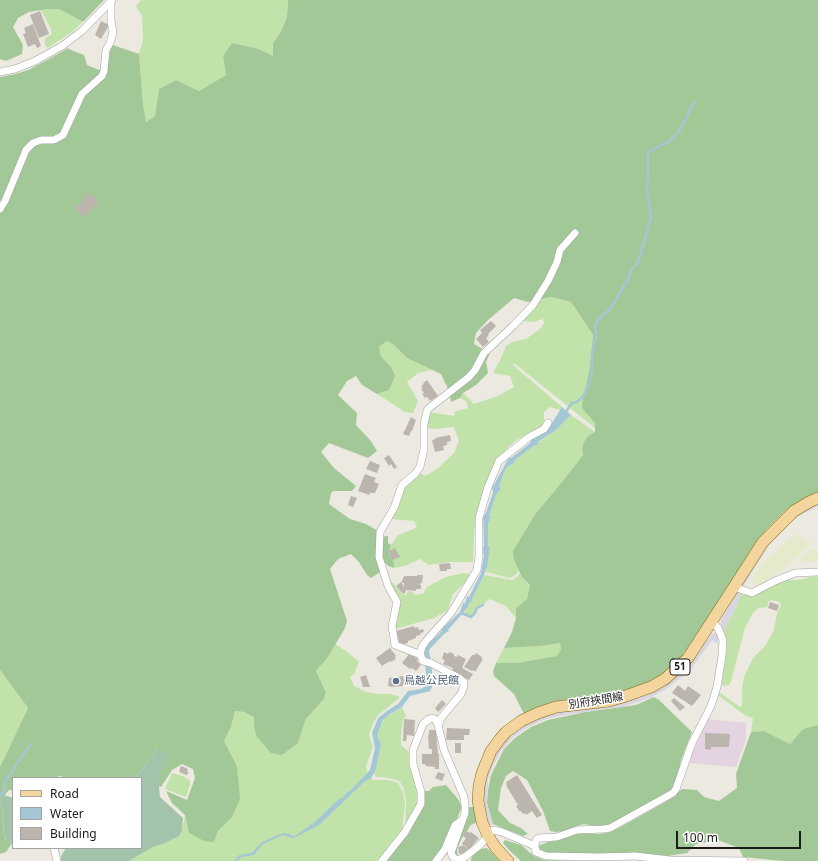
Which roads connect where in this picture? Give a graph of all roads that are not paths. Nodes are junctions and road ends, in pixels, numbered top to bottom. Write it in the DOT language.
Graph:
graph roads {
  1 [pos="112,1"];
  2 [pos="0,72"];
  3 [pos="0,209"];
  4 [pos="575,233"];
  5 [pos="548,423"];
  6 [pos="818,498"];
  7 [pos="818,572"];
  8 [pos="734,587"];
  9 [pos="712,622"];
  10 [pos="420,654"];
  11 [pos="438,725"];
  12 [pos="462,820"];
  13 [pos="488,836"];
  14 [pos="534,846"];
  15 [pos="54,849"];
  16 [pos="57,861"];
  17 [pos="382,861"];
  18 [pos="436,861"];
  19 [pos="508,861"];
  20 [pos="744,861"];
  1 -- 2 [label="street"];
  1 -- 3 [label="street"];
  4 -- 10 [label="street"];
  5 -- 10 [label="street"];
  6 -- 8 [label="main road, 別府挾間線 / 51"];
  7 -- 8 [label="street"];
  8 -- 9 [label="main road, 別府挾間線 / 51"];
  9 -- 13 [label="main road, 別府挾間線 / 51"];
  9 -- 14 [label="street"];
  10 -- 11 [label="street"];
  11 -- 12 [label="street"];
  11 -- 17 [label="street"];
  12 -- 13 [label="street"];
  12 -- 18 [label="street"];
  13 -- 14 [label="street"];
  13 -- 19 [label="main road, 別府挾間線 / 51"];
  14 -- 20 [label="street"];
  15 -- 16 [label="street"];
}
